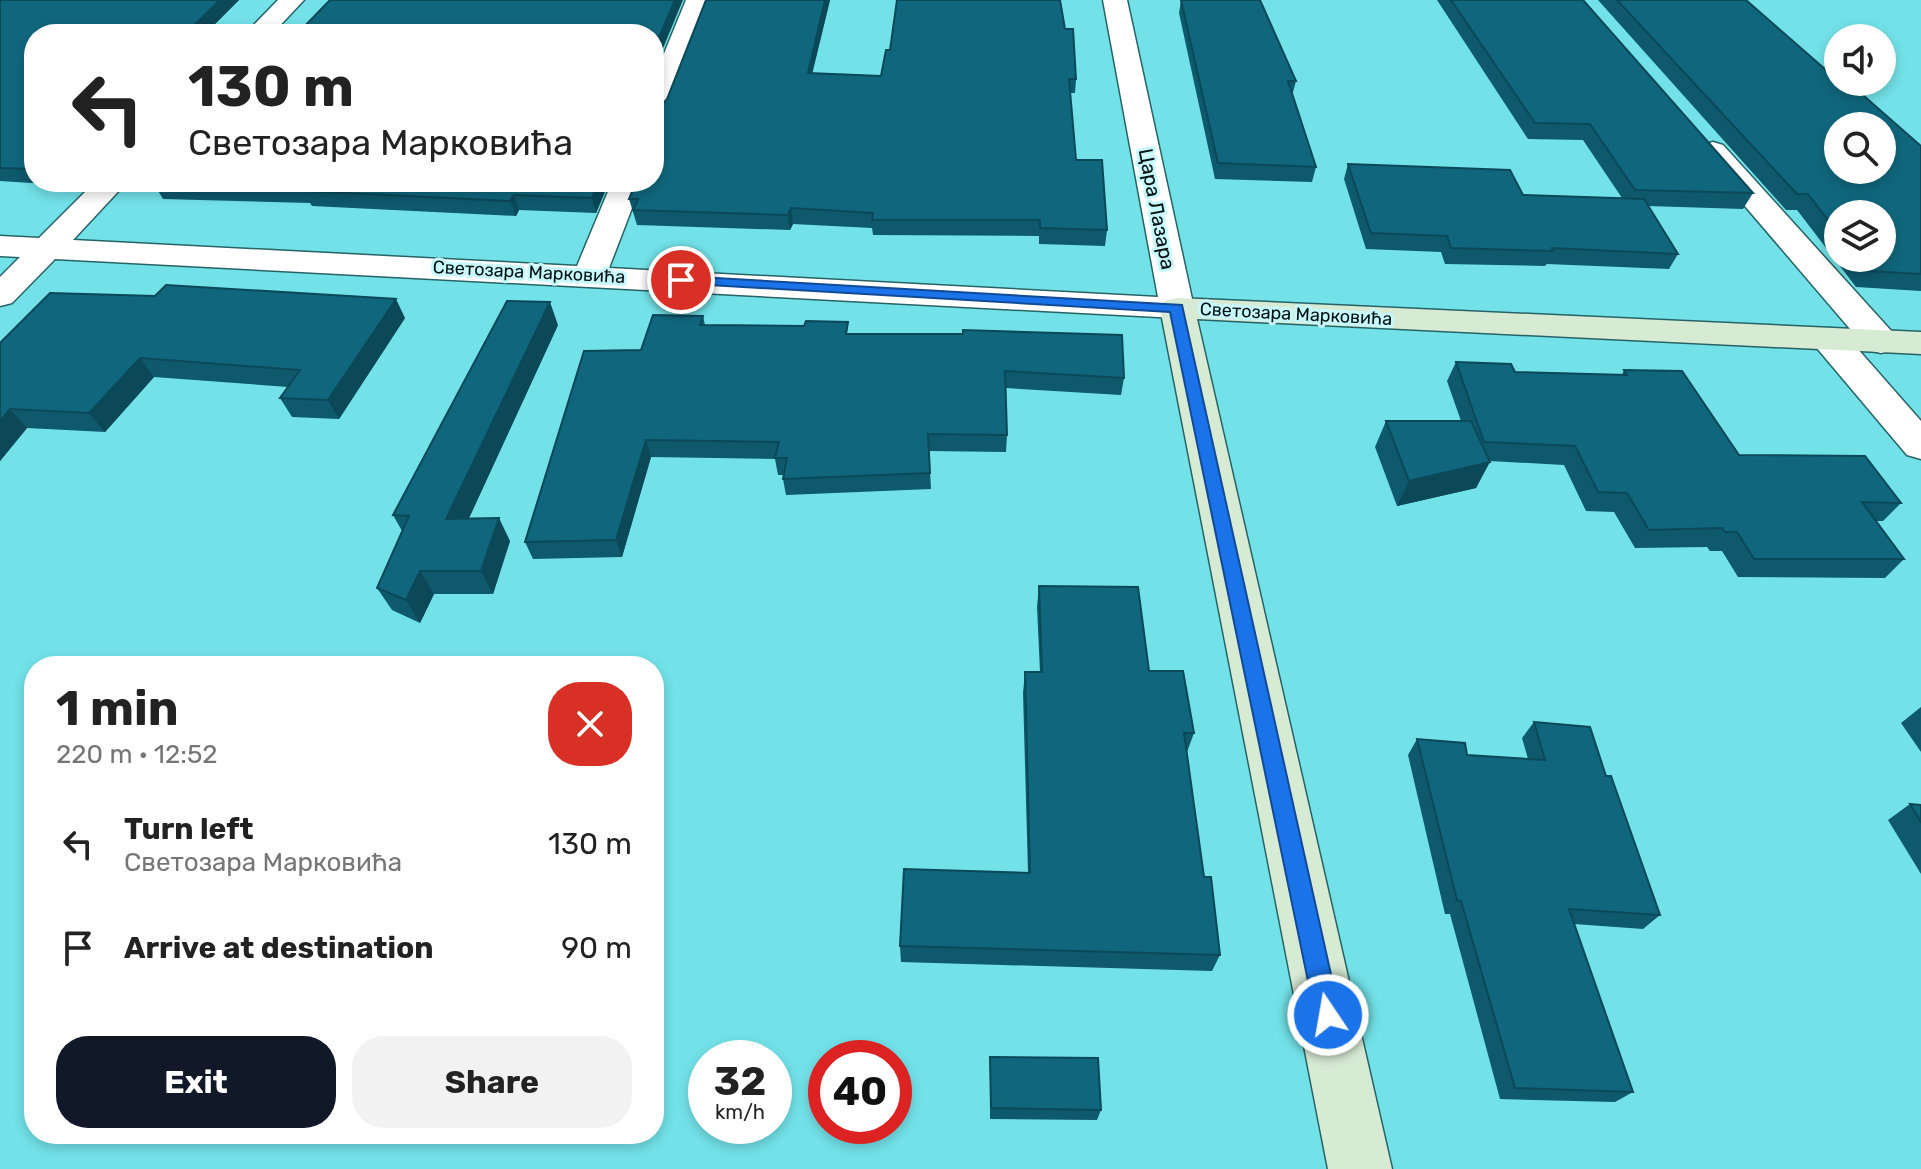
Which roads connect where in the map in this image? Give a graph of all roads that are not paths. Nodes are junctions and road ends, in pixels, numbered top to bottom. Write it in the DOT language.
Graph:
graph roads {
  1 [pos="292,0"];
  2 [pos="698,0"];
  3 [pos="1115,0"];
  4 [pos="268,24"];
  5 [pos="664,87"];
  6 [pos="1693,128"];
  7 [pos="102,192"];
  8 [pos="623,192"];
  9 [pos="0,246"];
  10 [pos="47,248"];
  11 [pos="590,275"];
  12 [pos="0,296"];
  13 [pos="1177,308"];
  14 [pos="1829,339"];
  15 [pos="1881,342"];
  16 [pos="1921,343"];
  17 [pos="1921,446"];
  18 [pos="1360,1169"];
  1 -- 4 [label="street"];
  2 -- 5 [label="street"];
  3 -- 13 [label="street, Цара Лазара"];
  6 -- 15 [label="street"];
  7 -- 10 [label="street"];
  8 -- 11 [label="street"];
  9 -- 10 [label="street, Светозара Марковића"];
  10 -- 11 [label="street, Светозара Марковића"];
  10 -- 12 [label="street"];
  11 -- 13 [label="street, Светозара Марковића"];
  13 -- 14 [label="street, Светозара Марковића"];
  13 -- 18 [label="street, Цара Лазара"];
  14 -- 15 [label="street, Светозара Марковића"];
  14 -- 17 [label="street"];
  15 -- 16 [label="street, Светозара Марковића"];
}
